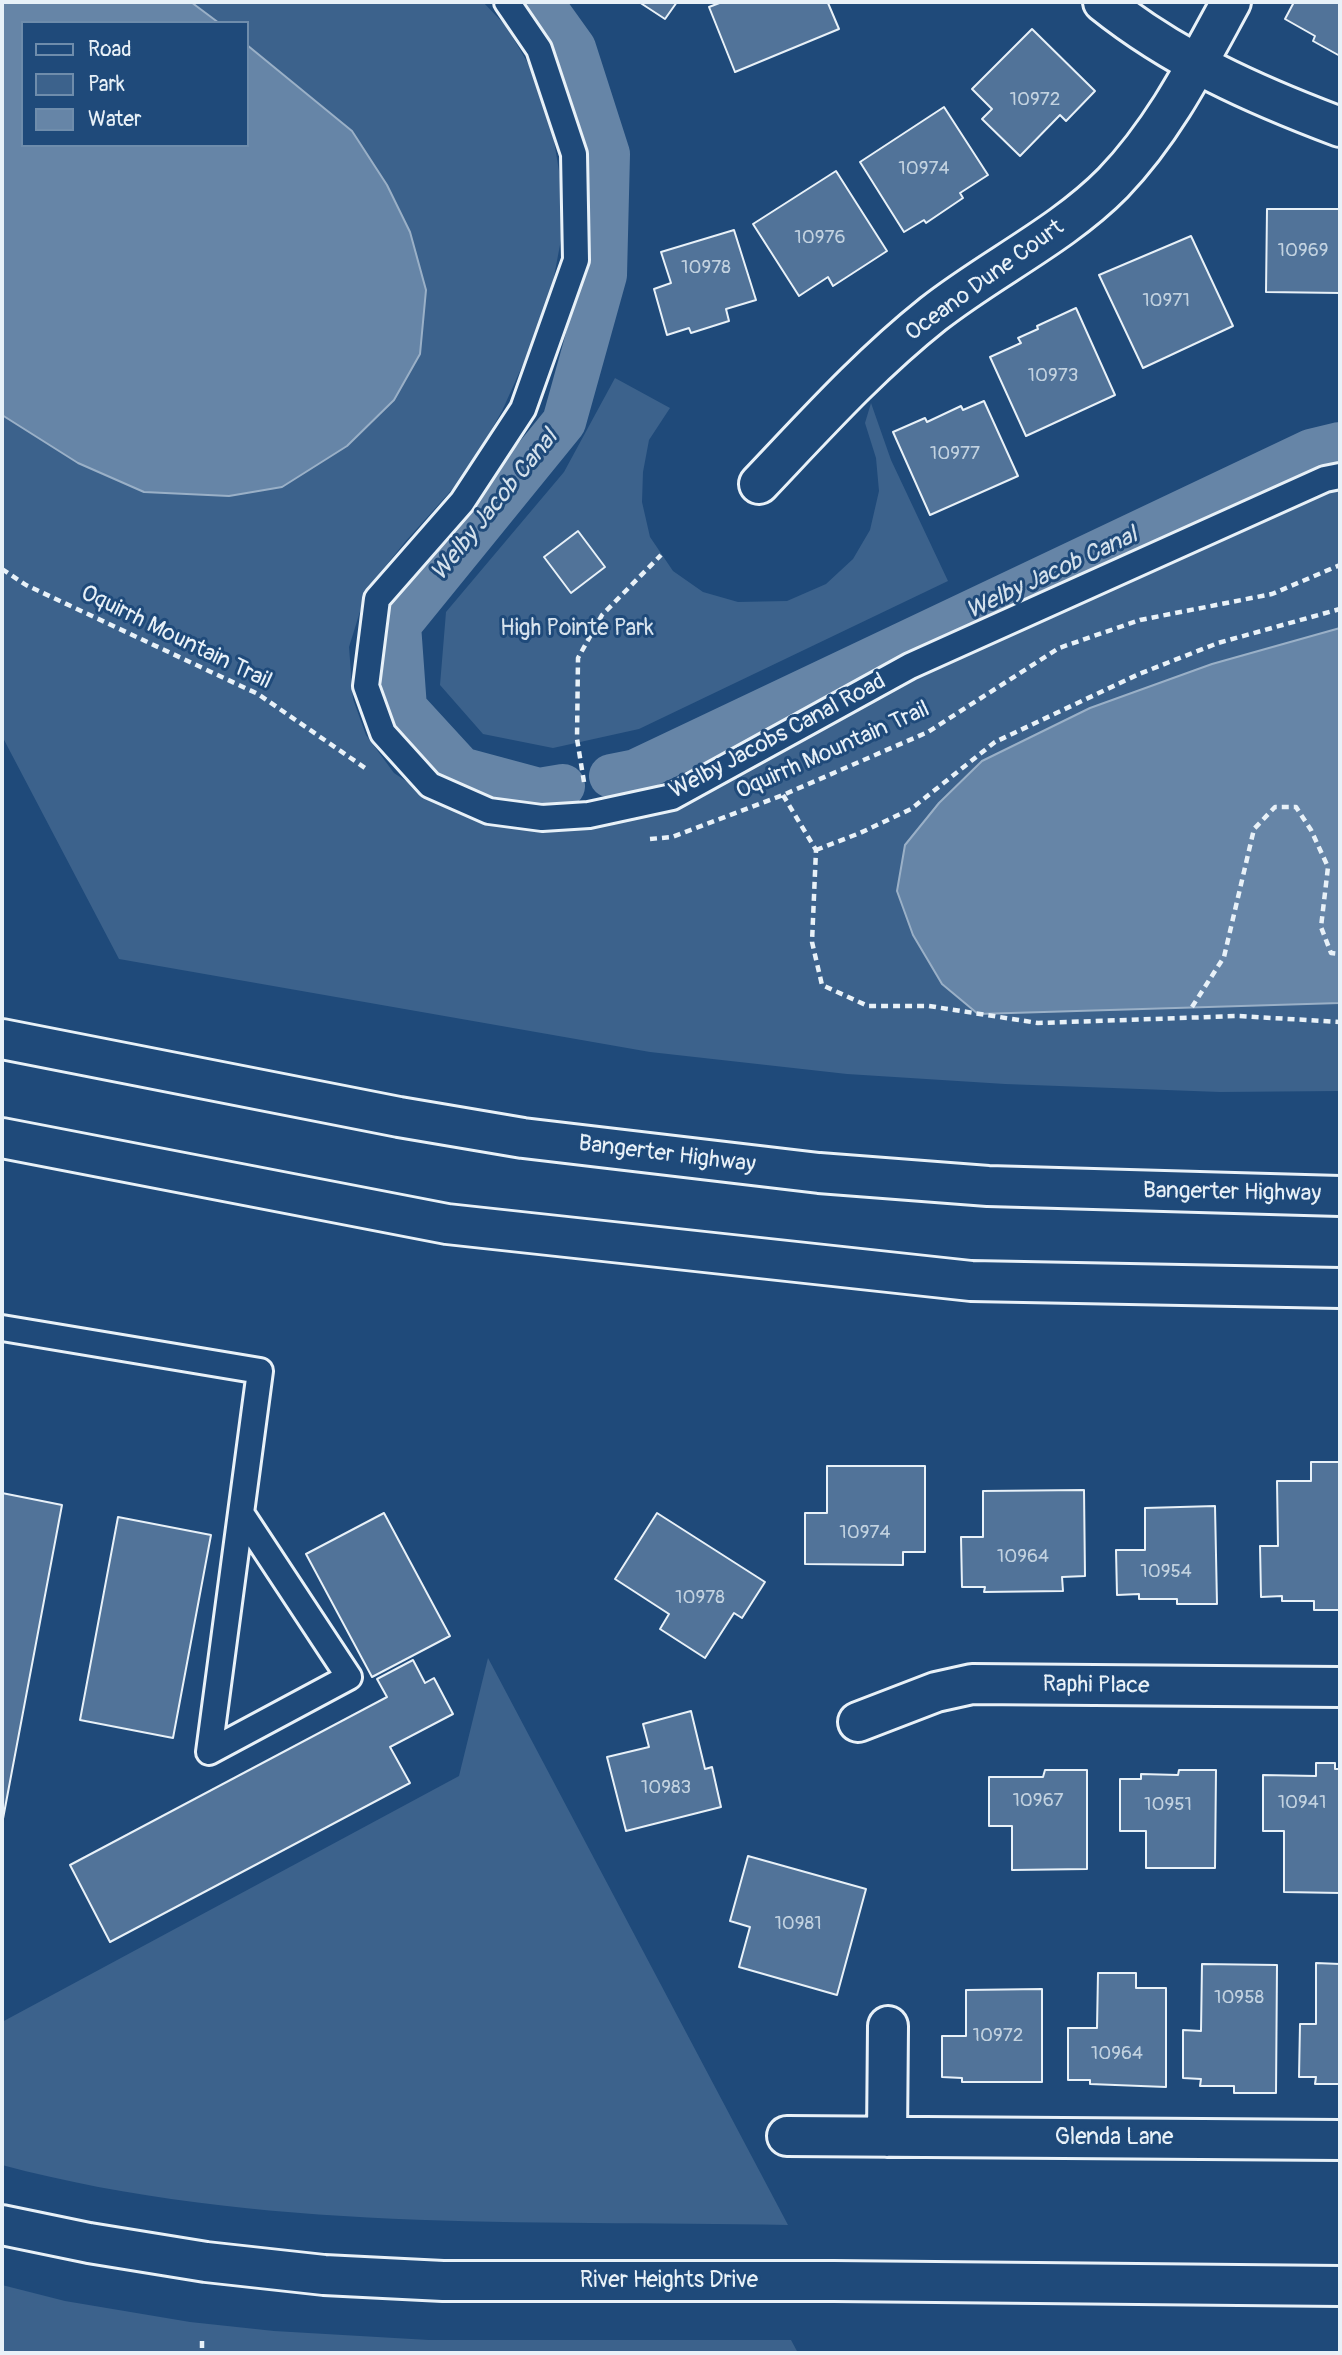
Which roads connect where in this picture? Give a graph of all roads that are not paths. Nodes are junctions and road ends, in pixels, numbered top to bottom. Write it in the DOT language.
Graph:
graph roads {
  1 [pos="507,2"];
  2 [pos="1103,2"];
  3 [pos="1231,2"];
  4 [pos="1196,66"];
  5 [pos="1340,127"];
  6 [pos="1340,476"];
  7 [pos="759,484"];
  8 [pos="2,1039"];
  9 [pos="2,1138"];
  10 [pos="1340,1196"];
  11 [pos="1340,1288"];
  12 [pos="2,1328"];
  13 [pos="241,1513"];
  14 [pos="1340,1687"];
  15 [pos="858,1722"];
  16 [pos="888,2026"];
  17 [pos="787,2136"];
  18 [pos="887,2137"];
  19 [pos="1340,2140"];
  20 [pos="2,2225"];
  21 [pos="1340,2286"];
  1 -- 6 [label="lane, Welby Jacobs Canal Road"];
  2 -- 4 [label="main road"];
  3 -- 4 [label="main road, Oceano Dune Court"];
  4 -- 5 [label="main road"];
  4 -- 7 [label="main road, Oceano Dune Court"];
  8 -- 10 [label="main road, Bangerter Highway"];
  9 -- 11 [label="main road"];
  12 -- 13 [label="lane"];
  13 -- 13 [label="lane"];
  14 -- 15 [label="main road, Raphi Place"];
  16 -- 18 [label="main road"];
  17 -- 18 [label="main road, Glenda Lane"];
  18 -- 19 [label="main road, Glenda Lane"];
  20 -- 21 [label="main road, River Heights Drive"];
}
